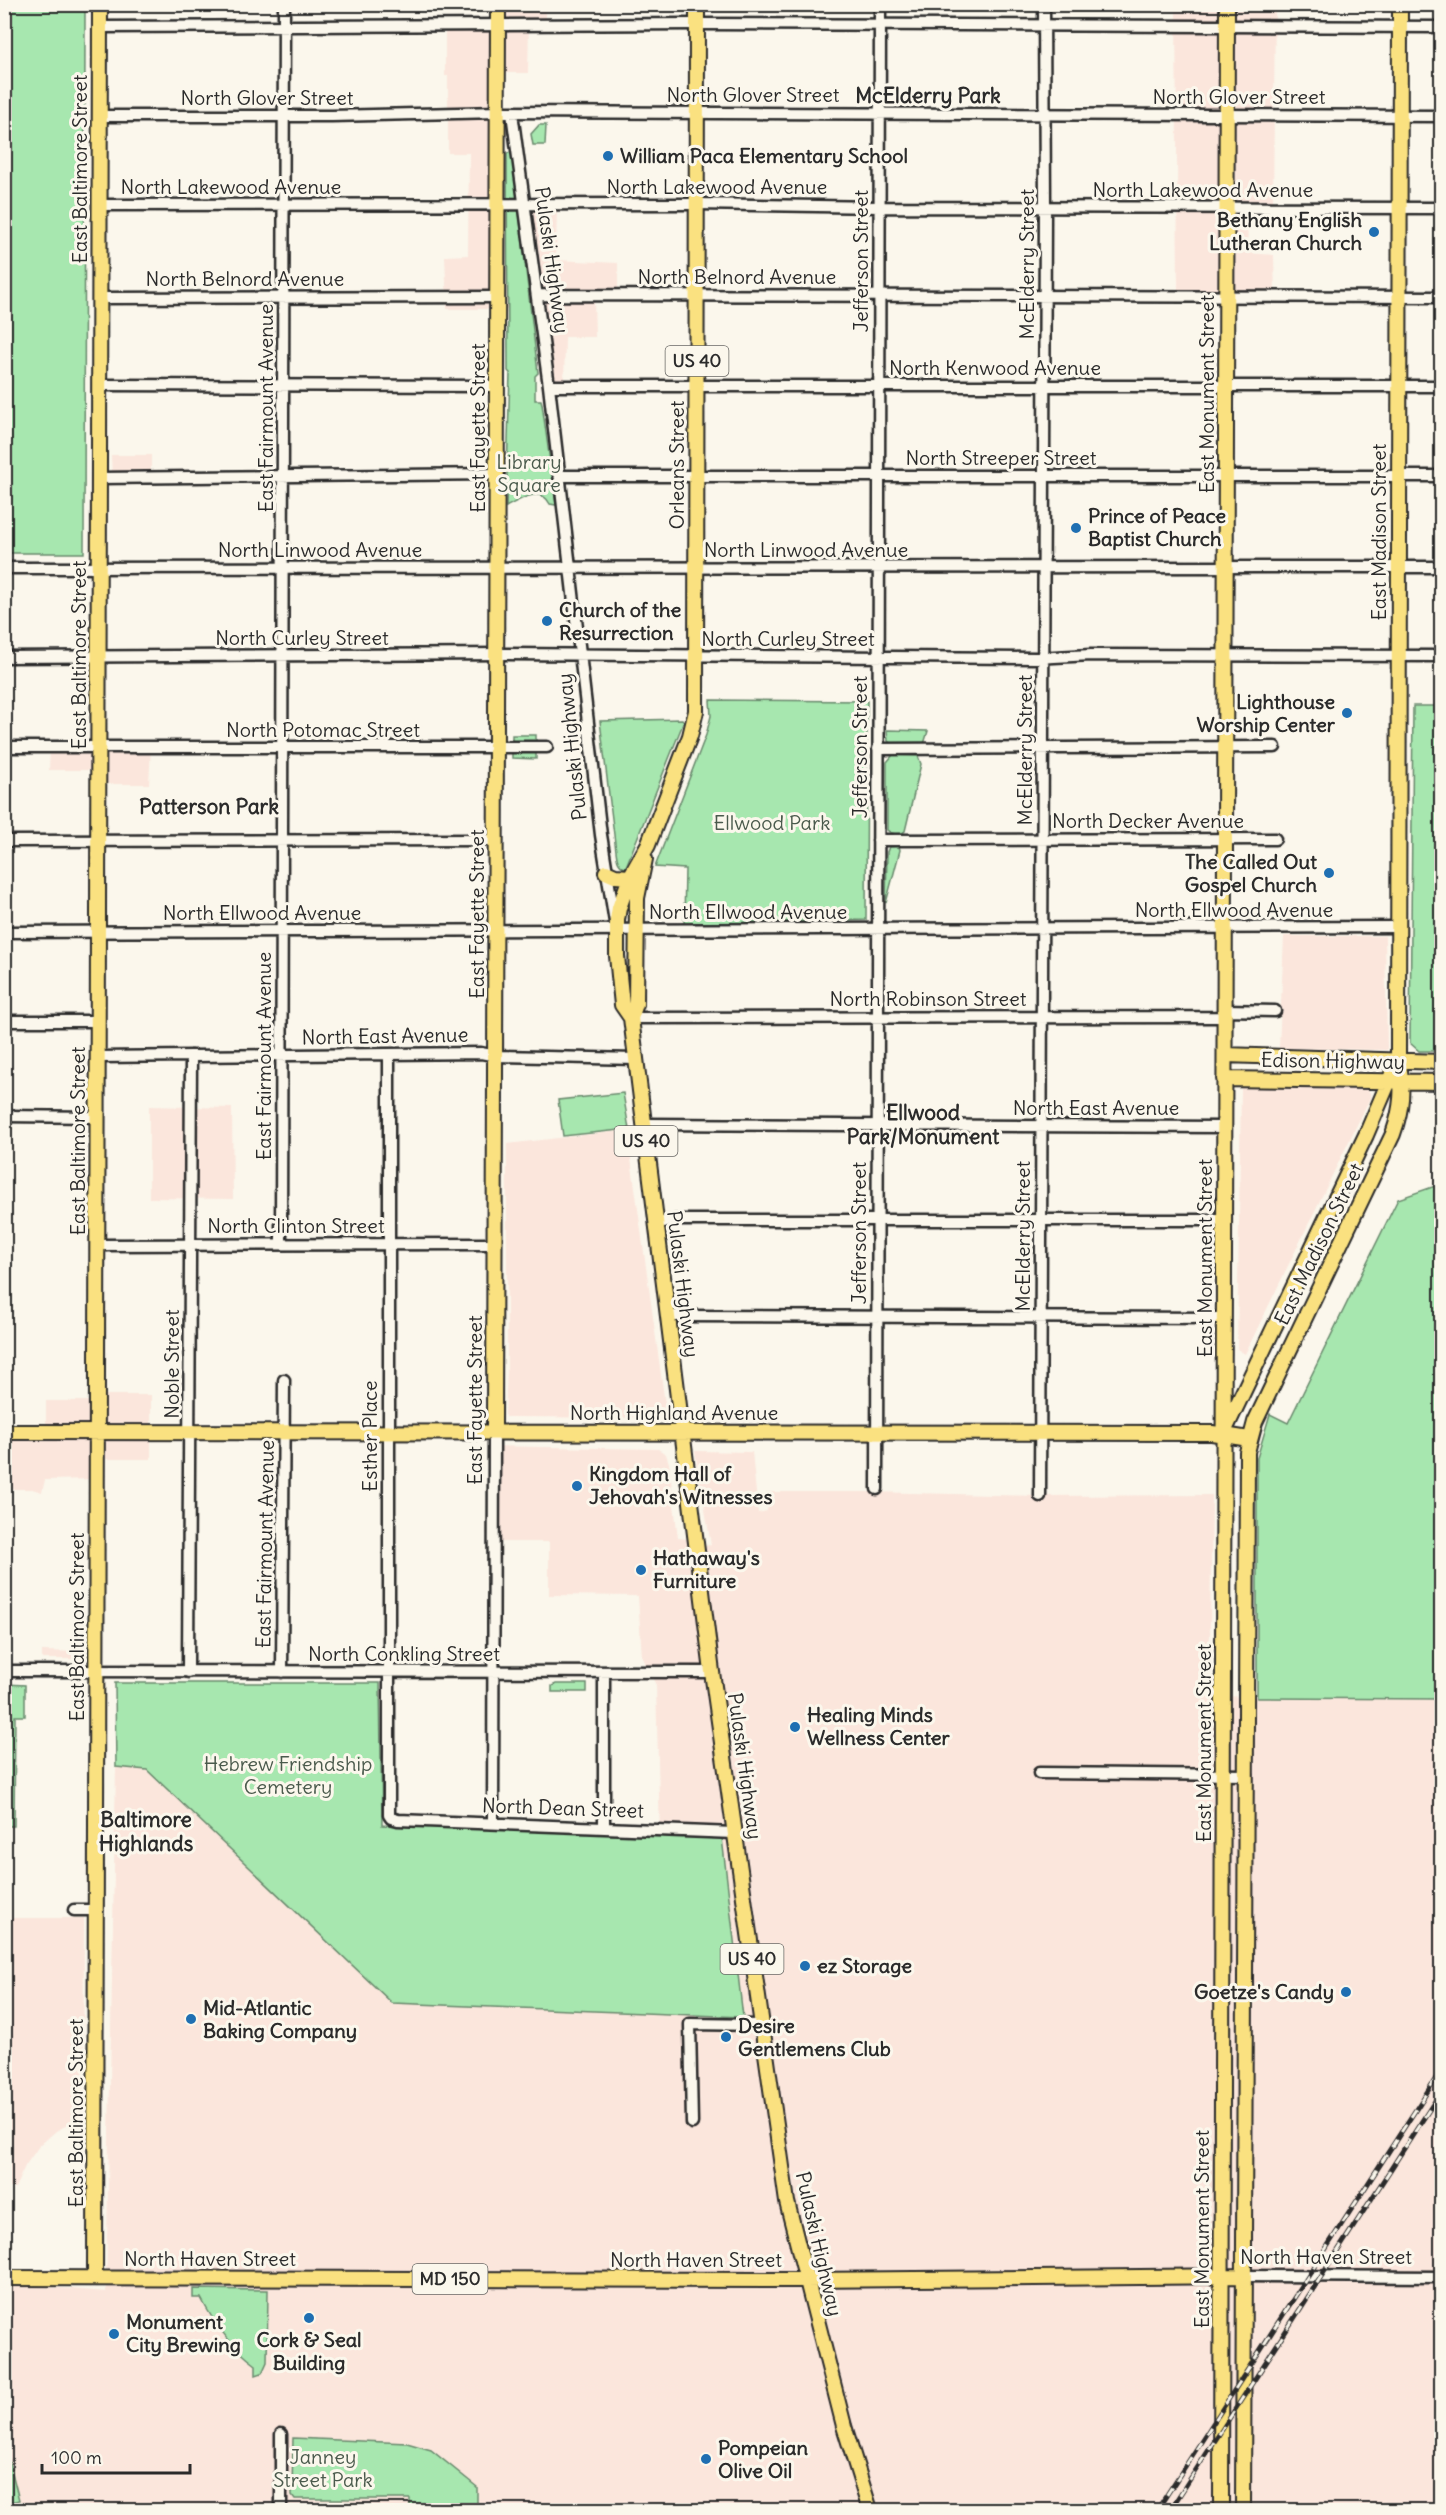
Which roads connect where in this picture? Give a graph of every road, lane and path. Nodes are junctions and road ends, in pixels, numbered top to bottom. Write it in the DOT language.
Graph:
graph roads {
  1 [pos="100,4"];
  2 [pos="284,4"];
  3 [pos="498,4"];
  4 [pos="697,4"];
  5 [pos="880,4"];
  6 [pos="1044,4"];
  7 [pos="1227,4"];
  8 [pos="1400,4"];
  9 [pos="697,24"];
  10 [pos="498,25"];
  11 [pos="880,25"];
  12 [pos="284,26"];
  13 [pos="1044,26"];
  14 [pos="100,27"];
  15 [pos="1227,27"];
  16 [pos="1400,27"];
  17 [pos="1442,27"];
  18 [pos="506,112"];
  19 [pos="697,113"];
  20 [pos="880,114"];
  21 [pos="1045,114"];
  22 [pos="1227,115"];
  23 [pos="100,116"];
  24 [pos="284,116"];
  25 [pos="1400,116"];
  26 [pos="1442,116"];
  27 [pos="498,204"];
  28 [pos="697,204"];
  29 [pos="100,205"];
  30 [pos="284,205"];
  31 [pos="525,205"];
  32 [pos="879,207"];
  33 [pos="1045,207"];
  34 [pos="1227,208"];
  35 [pos="1400,208"];
  36 [pos="1442,208"];
  37 [pos="537,295"];
  38 [pos="696,295"];
  39 [pos="879,295"];
  40 [pos="1045,296"];
  41 [pos="1226,296"];
  42 [pos="284,297"];
  43 [pos="498,297"];
  44 [pos="1400,297"];
  45 [pos="1442,297"];
  46 [pos="100,298"];
  47 [pos="100,385"];
  48 [pos="284,386"];
  49 [pos="498,386"];
  50 [pos="549,386"];
  51 [pos="696,386"];
  52 [pos="879,386"];
  53 [pos="1044,386"];
  54 [pos="1226,386"];
  55 [pos="1399,386"];
  56 [pos="1442,386"];
  57 [pos="498,474"];
  58 [pos="1399,475"];
  59 [pos="283,476"];
  60 [pos="560,476"];
  61 [pos="879,476"];
  62 [pos="1226,476"];
  63 [pos="1442,476"];
  64 [pos="696,477"];
  65 [pos="1044,477"];
  66 [pos="99,478"];
  67 [pos="1398,567"];
  68 [pos="1442,567"];
  69 [pos="4,568"];
  70 [pos="99,568"];
  71 [pos="283,568"];
  72 [pos="497,568"];
  73 [pos="696,568"];
  74 [pos="879,568"];
  75 [pos="1044,568"];
  76 [pos="1226,568"];
  77 [pos="571,569"];
  78 [pos="497,654"];
  79 [pos="283,656"];
  80 [pos="581,656"];
  81 [pos="696,656"];
  82 [pos="1226,656"];
  83 [pos="1398,656"];
  84 [pos="1442,656"];
  85 [pos="4,657"];
  86 [pos="878,657"];
  87 [pos="99,658"];
  88 [pos="1043,658"];
  89 [pos="4,747"];
  90 [pos="99,747"];
  91 [pos="547,747"];
  92 [pos="1226,747"];
  93 [pos="1275,747"];
  94 [pos="283,748"];
  95 [pos="497,748"];
  96 [pos="1043,748"];
  97 [pos="878,749"];
  98 [pos="1043,839"];
  99 [pos="1225,839"];
  100 [pos="1275,839"];
  101 [pos="496,840"];
  102 [pos="878,840"];
  103 [pos="4,841"];
  104 [pos="283,841"];
  105 [pos="98,842"];
  106 [pos="648,845"];
  107 [pos="606,872"];
  108 [pos="630,877"];
  109 [pos="1398,927"];
  110 [pos="1225,928"];
  111 [pos="1042,929"];
  112 [pos="878,930"];
  113 [pos="283,931"];
  114 [pos="496,931"];
  115 [pos="616,931"];
  116 [pos="636,931"];
  117 [pos="4,932"];
  118 [pos="98,932"];
  119 [pos="636,978"];
  120 [pos="1275,1011"];
  121 [pos="1225,1013"];
  122 [pos="878,1017"];
  123 [pos="631,1018"];
  124 [pos="1042,1018"];
  125 [pos="4,1021"];
  126 [pos="98,1021"];
  127 [pos="389,1054"];
  128 [pos="1225,1054"];
  129 [pos="282,1055"];
  130 [pos="191,1056"];
  131 [pos="495,1056"];
  132 [pos="98,1057"];
  133 [pos="636,1059"];
  134 [pos="1398,1060"];
  135 [pos="1442,1062"];
  136 [pos="1224,1079"];
  137 [pos="1397,1081"];
  138 [pos="1442,1082"];
  139 [pos="4,1116"];
  140 [pos="98,1117"];
  141 [pos="644,1124"];
  142 [pos="877,1126"];
  143 [pos="1041,1126"];
  144 [pos="1225,1127"];
  145 [pos="877,1220"];
  146 [pos="1041,1220"];
  147 [pos="1224,1220"];
  148 [pos="656,1223"];
  149 [pos="190,1244"];
  150 [pos="281,1244"];
  151 [pos="388,1244"];
  152 [pos="495,1244"];
  153 [pos="97,1245"];
  154 [pos="667,1316"];
  155 [pos="877,1316"];
  156 [pos="1041,1317"];
  157 [pos="1224,1318"];
  158 [pos="284,1380"];
  159 [pos="189,1431"];
  160 [pos="284,1431"];
  161 [pos="494,1431"];
  162 [pos="4,1432"];
  163 [pos="97,1432"];
  164 [pos="388,1432"];
  165 [pos="682,1433"];
  166 [pos="877,1433"];
  167 [pos="1040,1433"];
  168 [pos="1224,1433"];
  169 [pos="1250,1439"];
  170 [pos="877,1489"];
  171 [pos="1040,1496"];
  172 [pos="4,1671"];
  173 [pos="389,1671"];
  174 [pos="493,1671"];
  175 [pos="96,1672"];
  176 [pos="188,1672"];
  177 [pos="282,1672"];
  178 [pos="604,1672"];
  179 [pos="712,1672"];
  180 [pos="1039,1773"];
  181 [pos="1223,1775"];
  182 [pos="1247,1775"];
  183 [pos="391,1818"];
  184 [pos="493,1823"];
  185 [pos="604,1828"];
  186 [pos="734,1833"];
  187 [pos="74,1910"];
  188 [pos="96,1910"];
  189 [pos="760,2025"];
  190 [pos="692,2123"];
  191 [pos="1221,2276"];
  192 [pos="4,2277"];
  193 [pos="1244,2277"];
  194 [pos="1442,2277"];
  195 [pos="95,2278"];
  196 [pos="805,2280"];
  197 [pos="281,2434"];
  198 [pos="281,2511"];
  199 [pos="870,2511"];
  200 [pos="1221,2511"];
  201 [pos="1243,2511"];
  1 -- 14 [label="main road, East Baltimore Street"];
  2 -- 12 [label="street, East Fairmount Avenue"];
  3 -- 10 [label="main road, East Fayette Street"];
  4 -- 9 [label="main road, Orleans Street / US 40"];
  5 -- 11 [label="street, Jefferson Street"];
  6 -- 13 [label="street, McElderry Street"];
  7 -- 15 [label="main road, East Monument Street"];
  8 -- 16 [label="main road, East Madison Street"];
  9 -- 10 [label="street"];
  9 -- 11 [label="street"];
  9 -- 19 [label="main road, Orleans Street / US 40"];
  10 -- 12 [label="street"];
  10 -- 18 [label="main road, East Fayette Street"];
  11 -- 13 [label="street"];
  11 -- 20 [label="street, Jefferson Street"];
  12 -- 14 [label="street"];
  12 -- 24 [label="street, East Fairmount Avenue"];
  13 -- 15 [label="street"];
  13 -- 21 [label="street, McElderry Street"];
  14 -- 23 [label="main road, East Baltimore Street"];
  15 -- 16 [label="street"];
  15 -- 22 [label="main road, East Monument Street"];
  16 -- 17 [label="street"];
  16 -- 25 [label="main road, East Madison Street"];
  18 -- 19 [label="street, North Glover Street"];
  18 -- 24 [label="street, North Glover Street"];
  18 -- 27 [label="main road, East Fayette Street"];
  18 -- 31 [label="street, Pulaski Highway"];
  19 -- 20 [label="street, North Glover Street"];
  19 -- 28 [label="main road, Orleans Street / US 40"];
  20 -- 21 [label="street, North Glover Street"];
  20 -- 32 [label="street, Jefferson Street"];
  21 -- 22 [label="street, North Glover Street"];
  21 -- 33 [label="street, McElderry Street"];
  22 -- 25 [label="street, North Glover Street"];
  22 -- 34 [label="main road, East Monument Street"];
  23 -- 24 [label="street, North Glover Street"];
  23 -- 29 [label="main road, East Baltimore Street"];
  24 -- 30 [label="street, East Fairmount Avenue"];
  25 -- 26 [label="street, North Glover Street"];
  25 -- 35 [label="main road, East Madison Street"];
  27 -- 30 [label="street, North Lakewood Avenue"];
  27 -- 31 [label="street, North Lakewood Avenue"];
  27 -- 43 [label="main road, East Fayette Street"];
  28 -- 31 [label="street, North Lakewood Avenue"];
  28 -- 32 [label="street, North Lakewood Avenue"];
  28 -- 38 [label="main road, Orleans Street / US 40"];
  29 -- 30 [label="street, North Lakewood Avenue"];
  29 -- 46 [label="main road, East Baltimore Street"];
  30 -- 42 [label="street, East Fairmount Avenue"];
  31 -- 37 [label="street, Pulaski Highway"];
  32 -- 33 [label="street, North Lakewood Avenue"];
  32 -- 39 [label="street, Jefferson Street"];
  33 -- 34 [label="street, North Lakewood Avenue"];
  33 -- 40 [label="street, McElderry Street"];
  34 -- 35 [label="street, North Lakewood Avenue"];
  34 -- 41 [label="main road, East Monument Street"];
  35 -- 36 [label="street, North Lakewood Avenue"];
  35 -- 44 [label="main road, East Madison Street"];
  37 -- 38 [label="street, North Belnord Avenue"];
  37 -- 50 [label="street, Pulaski Highway"];
  38 -- 39 [label="street, North Belnord Avenue"];
  38 -- 51 [label="main road, Orleans Street / US 40"];
  39 -- 40 [label="street, North Belnord Avenue"];
  39 -- 52 [label="street, Jefferson Street"];
  40 -- 41 [label="street, North Belnord Avenue"];
  40 -- 53 [label="street, McElderry Street"];
  41 -- 44 [label="street, North Belnord Avenue"];
  41 -- 54 [label="main road, East Monument Street"];
  42 -- 43 [label="street, North Belnord Avenue"];
  42 -- 46 [label="street, North Belnord Avenue"];
  42 -- 48 [label="street, East Fairmount Avenue"];
  43 -- 49 [label="main road, East Fayette Street"];
  44 -- 45 [label="street, North Belnord Avenue"];
  44 -- 55 [label="main road, East Madison Street"];
  46 -- 47 [label="main road, East Baltimore Street"];
  47 -- 48 [label="street"];
  47 -- 66 [label="main road, East Baltimore Street"];
  48 -- 49 [label="street"];
  48 -- 59 [label="street, East Fairmount Avenue"];
  49 -- 57 [label="main road, East Fayette Street"];
  50 -- 51 [label="street, North Kenwood Avenue"];
  50 -- 60 [label="street, Pulaski Highway"];
  51 -- 52 [label="street, North Kenwood Avenue"];
  51 -- 64 [label="main road, Orleans Street / US 40"];
  52 -- 53 [label="street, North Kenwood Avenue"];
  52 -- 61 [label="street, Jefferson Street"];
  53 -- 54 [label="street, North Kenwood Avenue"];
  53 -- 65 [label="street, McElderry Street"];
  54 -- 55 [label="street, North Kenwood Avenue"];
  54 -- 62 [label="main road, East Monument Street"];
  55 -- 56 [label="street, North Kenwood Avenue"];
  55 -- 58 [label="main road, East Madison Street"];
  57 -- 59 [label="street"];
  57 -- 72 [label="main road, East Fayette Street"];
  58 -- 62 [label="street, North Streeper Street"];
  58 -- 63 [label="street, North Streeper Street"];
  58 -- 67 [label="main road, East Madison Street"];
  59 -- 66 [label="street"];
  59 -- 71 [label="street, East Fairmount Avenue"];
  60 -- 64 [label="street, North Streeper Street"];
  60 -- 77 [label="street, Pulaski Highway"];
  61 -- 64 [label="street, North Streeper Street"];
  61 -- 65 [label="street, North Streeper Street"];
  61 -- 74 [label="street, Jefferson Street"];
  62 -- 65 [label="street, North Streeper Street"];
  62 -- 76 [label="main road, East Monument Street"];
  64 -- 73 [label="main road, Orleans Street / US 40"];
  65 -- 75 [label="street, McElderry Street"];
  66 -- 70 [label="main road, East Baltimore Street"];
  67 -- 68 [label="street, North Linwood Avenue"];
  67 -- 76 [label="street, North Linwood Avenue"];
  67 -- 83 [label="main road, East Madison Street"];
  69 -- 70 [label="street, North Linwood Avenue"];
  70 -- 71 [label="street, North Linwood Avenue"];
  70 -- 87 [label="main road, East Baltimore Street"];
  71 -- 72 [label="street, North Linwood Avenue"];
  71 -- 79 [label="street, East Fairmount Avenue"];
  72 -- 77 [label="street, North Linwood Avenue"];
  72 -- 78 [label="main road, East Fayette Street"];
  73 -- 74 [label="street, North Linwood Avenue"];
  73 -- 77 [label="street, North Linwood Avenue"];
  73 -- 81 [label="main road, Orleans Street / US 40"];
  74 -- 75 [label="street, North Linwood Avenue"];
  74 -- 86 [label="street, Jefferson Street"];
  75 -- 76 [label="street, North Linwood Avenue"];
  75 -- 88 [label="street, McElderry Street"];
  76 -- 82 [label="main road, East Monument Street"];
  77 -- 80 [label="street, Pulaski Highway"];
  78 -- 79 [label="street, North Curley Street"];
  78 -- 80 [label="street, North Curley Street"];
  78 -- 95 [label="main road, East Fayette Street"];
  79 -- 87 [label="street, North Curley Street"];
  79 -- 94 [label="street, East Fairmount Avenue"];
  80 -- 81 [label="street, North Curley Street"];
  80 -- 107 [label="street, Pulaski Highway"];
  81 -- 86 [label="street, North Curley Street"];
  81 -- 106 [label="main road, Orleans Street / US 40"];
  82 -- 83 [label="street, North Curley Street"];
  82 -- 88 [label="street, North Curley Street"];
  82 -- 92 [label="main road, East Monument Street"];
  83 -- 84 [label="street, North Curley Street"];
  83 -- 109 [label="main road, East Madison Street"];
  85 -- 87 [label="street, North Curley Street"];
  86 -- 88 [label="street, North Curley Street"];
  86 -- 97 [label="street, Jefferson Street"];
  87 -- 90 [label="main road, East Baltimore Street"];
  88 -- 96 [label="street, McElderry Street"];
  89 -- 90 [label="street, North Potomac Street"];
  90 -- 94 [label="street, North Potomac Street"];
  90 -- 105 [label="main road, East Baltimore Street"];
  91 -- 95 [label="street, North Potomac Street"];
  92 -- 93 [label="street"];
  92 -- 96 [label="street"];
  92 -- 99 [label="main road, East Monument Street"];
  94 -- 95 [label="street, North Potomac Street"];
  94 -- 104 [label="street, East Fairmount Avenue"];
  95 -- 101 [label="main road, East Fayette Street"];
  96 -- 97 [label="street"];
  96 -- 98 [label="street, McElderry Street"];
  97 -- 102 [label="street, Jefferson Street"];
  98 -- 99 [label="street, North Decker Avenue"];
  98 -- 102 [label="street, North Decker Avenue"];
  98 -- 111 [label="street, McElderry Street"];
  99 -- 100 [label="street, North Decker Avenue"];
  99 -- 110 [label="main road, East Monument Street"];
  101 -- 104 [label="street"];
  101 -- 114 [label="main road, East Fayette Street"];
  102 -- 112 [label="street, Jefferson Street"];
  103 -- 105 [label="street"];
  104 -- 105 [label="street"];
  104 -- 113 [label="street, East Fairmount Avenue"];
  105 -- 118 [label="main road, East Baltimore Street"];
  106 -- 108 [label="main road, Orleans Street / US 40"];
  106 -- 116 [label="main road, Orleans Street / US 40"];
  107 -- 108 [label="main road"];
  107 -- 115 [label="street, Pulaski Highway"];
  108 -- 115 [label="main road, Orleans Street / US 40"];
  109 -- 110 [label="street, North Ellwood Avenue"];
  109 -- 134 [label="main road, East Madison Street"];
  110 -- 111 [label="street, North Ellwood Avenue"];
  110 -- 121 [label="main road, East Monument Street"];
  111 -- 112 [label="street, North Ellwood Avenue"];
  111 -- 124 [label="street, McElderry Street"];
  112 -- 116 [label="street, North Ellwood Avenue"];
  112 -- 122 [label="street, Jefferson Street"];
  113 -- 114 [label="street, North Ellwood Avenue"];
  113 -- 118 [label="street, North Ellwood Avenue"];
  113 -- 129 [label="street, East Fairmount Avenue"];
  114 -- 115 [label="street, North Ellwood Avenue"];
  114 -- 131 [label="main road, East Fayette Street"];
  115 -- 116 [label="street, North Ellwood Avenue"];
  115 -- 119 [label="main road"];
  115 -- 123 [label="main road, Pulaski Highway / US 40"];
  116 -- 119 [label="main road, Pulaski Highway / US 40"];
  117 -- 118 [label="street, North Ellwood Avenue"];
  118 -- 126 [label="main road, East Baltimore Street"];
  119 -- 123 [label="main road, Pulaski Highway / US 40"];
  120 -- 121 [label="street, North Robinson Street"];
  121 -- 124 [label="street, North Robinson Street"];
  121 -- 128 [label="main road, East Monument Street"];
  122 -- 123 [label="street, North Robinson Street"];
  122 -- 124 [label="street, North Robinson Street"];
  122 -- 142 [label="street, Jefferson Street"];
  123 -- 133 [label="main road, Pulaski Highway / US 40"];
  124 -- 143 [label="street, McElderry Street"];
  125 -- 126 [label="street"];
  126 -- 132 [label="main road, East Baltimore Street"];
  127 -- 129 [label="street, North East Avenue"];
  127 -- 131 [label="street, North East Avenue"];
  127 -- 151 [label="street, Esther Place"];
  128 -- 134 [label="main road, Edison Highway"];
  128 -- 136 [label="main road, East Monument Street"];
  129 -- 130 [label="street, North East Avenue"];
  129 -- 150 [label="street, East Fairmount Avenue"];
  130 -- 132 [label="street, North East Avenue"];
  130 -- 149 [label="street, Noble Street"];
  131 -- 133 [label="street, North East Avenue"];
  131 -- 152 [label="main road, East Fayette Street"];
  132 -- 140 [label="main road, East Baltimore Street"];
  133 -- 141 [label="main road, Pulaski Highway / US 40"];
  134 -- 135 [label="main road, Edison Highway"];
  134 -- 137 [label="main road, East Madison Street"];
  136 -- 137 [label="main road, Edison Highway"];
  136 -- 144 [label="main road, East Monument Street"];
  137 -- 138 [label="main road, Edison Highway"];
  137 -- 168 [label="main road, East Madison Street"];
  137 -- 169 [label="main road, East Madison Street"];
  139 -- 140 [label="street"];
  140 -- 153 [label="main road, East Baltimore Street"];
  141 -- 142 [label="street, North East Avenue"];
  141 -- 148 [label="main road, Pulaski Highway / US 40"];
  142 -- 143 [label="street, North East Avenue"];
  142 -- 145 [label="street, Jefferson Street"];
  143 -- 144 [label="street, North East Avenue"];
  143 -- 146 [label="street, McElderry Street"];
  144 -- 147 [label="main road, East Monument Street"];
  145 -- 146 [label="street"];
  145 -- 148 [label="street"];
  145 -- 155 [label="street, Jefferson Street"];
  146 -- 147 [label="street"];
  146 -- 156 [label="street, McElderry Street"];
  147 -- 157 [label="main road, East Monument Street"];
  148 -- 154 [label="main road, Pulaski Highway / US 40"];
  149 -- 150 [label="street, North Clinton Street"];
  149 -- 153 [label="street, North Clinton Street"];
  149 -- 159 [label="street, Noble Street"];
  150 -- 151 [label="street, North Clinton Street"];
  151 -- 152 [label="street, North Clinton Street"];
  151 -- 164 [label="street, Esther Place"];
  152 -- 161 [label="main road, East Fayette Street"];
  153 -- 163 [label="main road, East Baltimore Street"];
  154 -- 155 [label="street"];
  154 -- 165 [label="main road, Pulaski Highway / US 40"];
  155 -- 156 [label="street"];
  155 -- 166 [label="street, Jefferson Street"];
  156 -- 157 [label="street"];
  156 -- 167 [label="street, McElderry Street"];
  157 -- 168 [label="main road, East Monument Street"];
  158 -- 160 [label="street, East Fairmount Avenue"];
  159 -- 160 [label="main road, North Highland Avenue"];
  159 -- 163 [label="main road, North Highland Avenue"];
  159 -- 176 [label="street, Noble Street"];
  160 -- 164 [label="main road, North Highland Avenue"];
  160 -- 177 [label="street, East Fairmount Avenue"];
  161 -- 164 [label="main road, North Highland Avenue"];
  161 -- 165 [label="main road, North Highland Avenue"];
  161 -- 174 [label="street, East Fayette Street"];
  162 -- 163 [label="main road, North Highland Avenue"];
  163 -- 175 [label="main road, East Baltimore Street"];
  164 -- 173 [label="street, Esther Place"];
  165 -- 166 [label="main road, North Highland Avenue"];
  165 -- 179 [label="main road, Pulaski Highway / US 40"];
  166 -- 167 [label="main road, North Highland Avenue"];
  166 -- 170 [label="street, Jefferson Street"];
  167 -- 168 [label="main road, North Highland Avenue"];
  167 -- 171 [label="street, McElderry Street"];
  168 -- 169 [label="main road, North Highland Avenue"];
  168 -- 181 [label="main road, East Monument Street"];
  169 -- 182 [label="main road, East Monument Street"];
  172 -- 175 [label="street, North Conkling Street"];
  173 -- 174 [label="street, North Conkling Street"];
  173 -- 177 [label="street, North Conkling Street"];
  173 -- 183 [label="street, Esther Place"];
  174 -- 178 [label="street, North Conkling Street"];
  174 -- 184 [label="street, East Fayette Street"];
  175 -- 176 [label="street, North Conkling Street"];
  175 -- 188 [label="main road, East Baltimore Street"];
  176 -- 177 [label="street, North Conkling Street"];
  178 -- 179 [label="street, North Conkling Street"];
  178 -- 185 [label="street"];
  179 -- 186 [label="main road, Pulaski Highway / US 40"];
  180 -- 181 [label="street"];
  181 -- 182 [label="street"];
  181 -- 191 [label="main road, East Monument Street"];
  182 -- 193 [label="main road, East Monument Street"];
  183 -- 184 [label="street, North Dean Street"];
  184 -- 185 [label="street, North Dean Street"];
  185 -- 186 [label="street, North Dean Street"];
  186 -- 189 [label="main road, Pulaski Highway / US 40"];
  187 -- 188 [label="street"];
  188 -- 195 [label="main road, East Baltimore Street"];
  189 -- 190 [label="street"];
  189 -- 196 [label="main road, Pulaski Highway / US 40"];
  191 -- 193 [label="main road, North Haven Street"];
  191 -- 196 [label="main road, North Haven Street"];
  191 -- 200 [label="main road, East Monument Street"];
  192 -- 195 [label="main road, MD 150"];
  193 -- 194 [label="street, North Haven Street"];
  193 -- 201 [label="main road, East Monument Street"];
  195 -- 196 [label="main road, North Haven Street / MD 150"];
  196 -- 199 [label="main road, Pulaski Highway / US 40"];
  197 -- 198 [label="street"];
}
